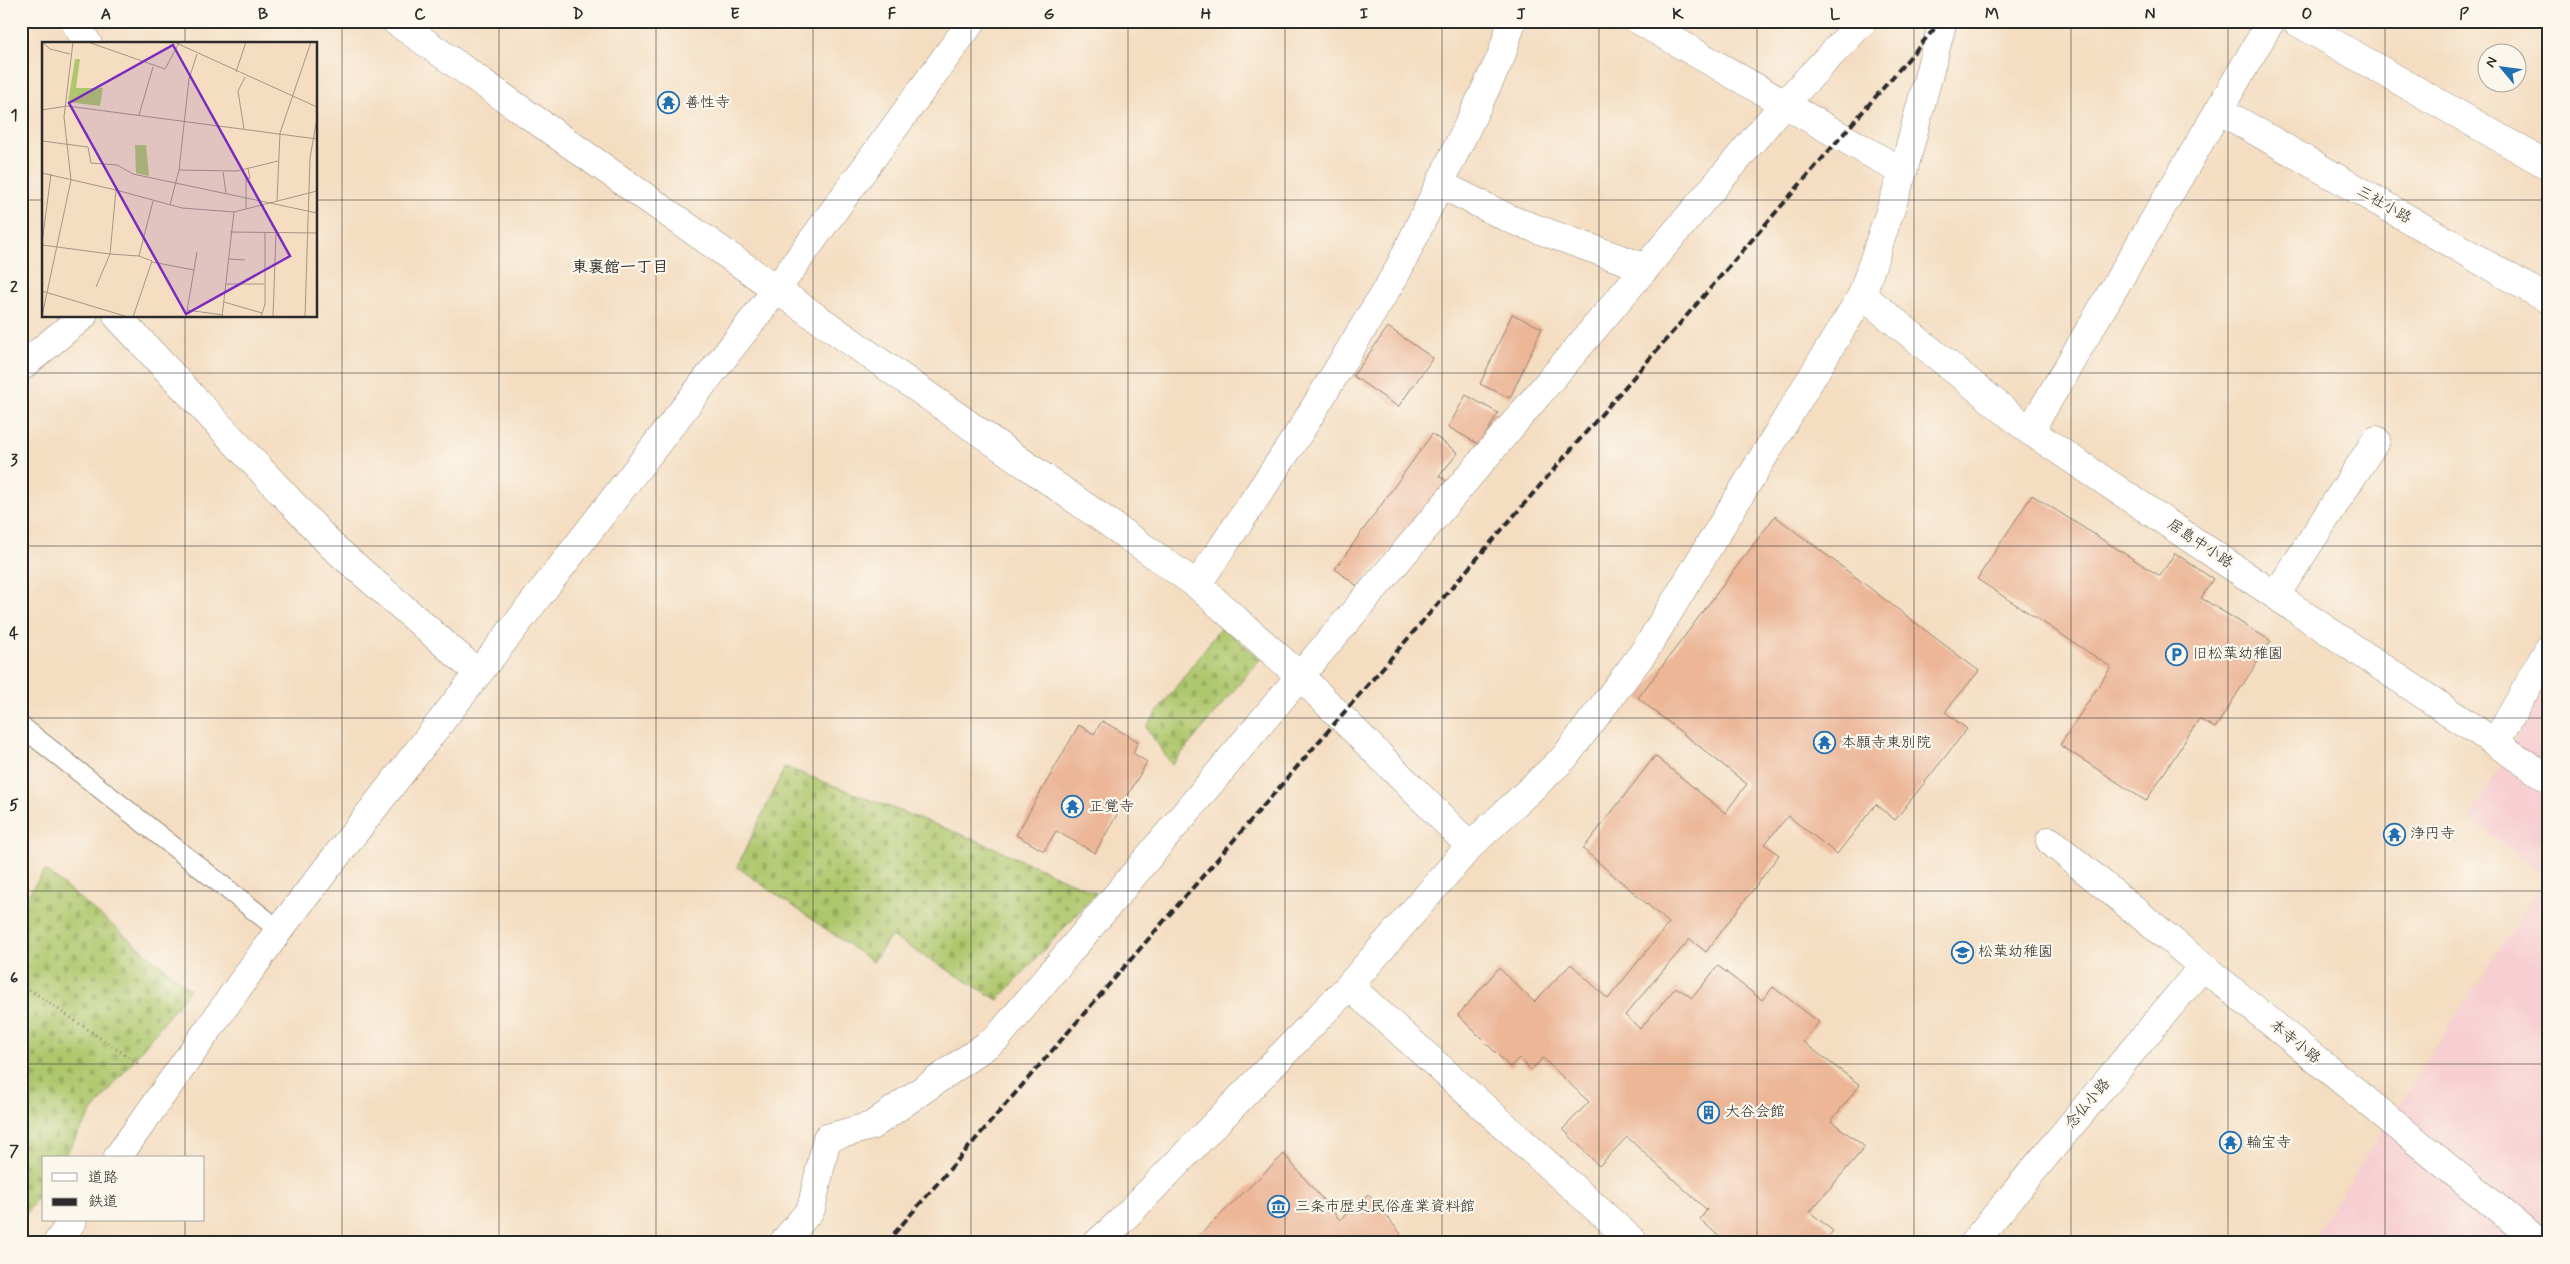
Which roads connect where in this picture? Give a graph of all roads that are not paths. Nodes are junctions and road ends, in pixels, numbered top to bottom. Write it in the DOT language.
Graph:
graph roads {
  1 [pos="74,21"];
  2 [pos="395,21"];
  3 [pos="972,21"];
  4 [pos="1512,21"];
  5 [pos="1640,21"];
  6 [pos="1863,21"];
  7 [pos="1943,21"];
  8 [pos="2271,21"];
  9 [pos="2295,21"];
  10 [pos="87,42"];
  11 [pos="1784,104"];
  12 [pos="2219,110"];
  13 [pos="2549,166"];
  14 [pos="1903,172"];
  15 [pos="1440,184"];
  16 [pos="1646,268"];
  17 [pos="776,290"];
  18 [pos="1862,295"];
  19 [pos="2549,300"];
  20 [pos="81,318"];
  21 [pos="119,318"];
  22 [pos="21,367"];
  23 [pos="2030,431"];
  24 [pos="2376,440"];
  25 [pos="1197,585"];
  26 [pos="2276,595"];
  27 [pos="2549,648"];
  28 [pos="478,673"];
  29 [pos="1300,676"];
  30 [pos="21,726"];
  31 [pos="2496,742"];
  32 [pos="2549,779"];
  33 [pos="2050,840"];
  34 [pos="1470,846"];
  35 [pos="280,930"];
  36 [pos="2203,966"];
  37 [pos="1349,986"];
  38 [pos="118,1156"];
  39 [pos="72,1222"];
  40 [pos="2542,1236"];
  41 [pos="57,1243"];
  42 [pos="783,1243"];
  43 [pos="1097,1243"];
  44 [pos="1634,1243"];
  45 [pos="1973,1243"];
  1 -- 10 [label="street"];
  2 -- 17 [label="street"];
  3 -- 17 [label="street"];
  4 -- 15 [label="street"];
  5 -- 11 [label="street"];
  6 -- 11 [label="street"];
  7 -- 14 [label="street"];
  8 -- 12 [label="street"];
  9 -- 13 [label="street"];
  11 -- 14 [label="street"];
  11 -- 16 [label="street"];
  12 -- 19 [label="street, 三社小路"];
  12 -- 23 [label="street"];
  14 -- 18 [label="street"];
  15 -- 16 [label="street"];
  15 -- 25 [label="street"];
  16 -- 29 [label="street"];
  17 -- 25 [label="street"];
  17 -- 28 [label="street"];
  18 -- 23 [label="street, 居島中小路"];
  18 -- 34 [label="street"];
  20 -- 22 [label="street"];
  21 -- 28 [label="street"];
  23 -- 26 [label="street, 居島中小路"];
  24 -- 26 [label="street"];
  25 -- 29 [label="street"];
  26 -- 31 [label="street, 居島中小路"];
  27 -- 31 [label="street"];
  28 -- 35 [label="street"];
  29 -- 34 [label="street"];
  29 -- 42 [label="street"];
  30 -- 35 [label="lane"];
  31 -- 32 [label="street, 居島中小路"];
  33 -- 36 [label="street, 本寺小路"];
  34 -- 37 [label="street"];
  35 -- 38 [label="street"];
  36 -- 40 [label="street, 本寺小路"];
  36 -- 45 [label="street, 念仏小路"];
  37 -- 43 [label="street"];
  37 -- 44 [label="street"];
  39 -- 41 [label="street"];
}
